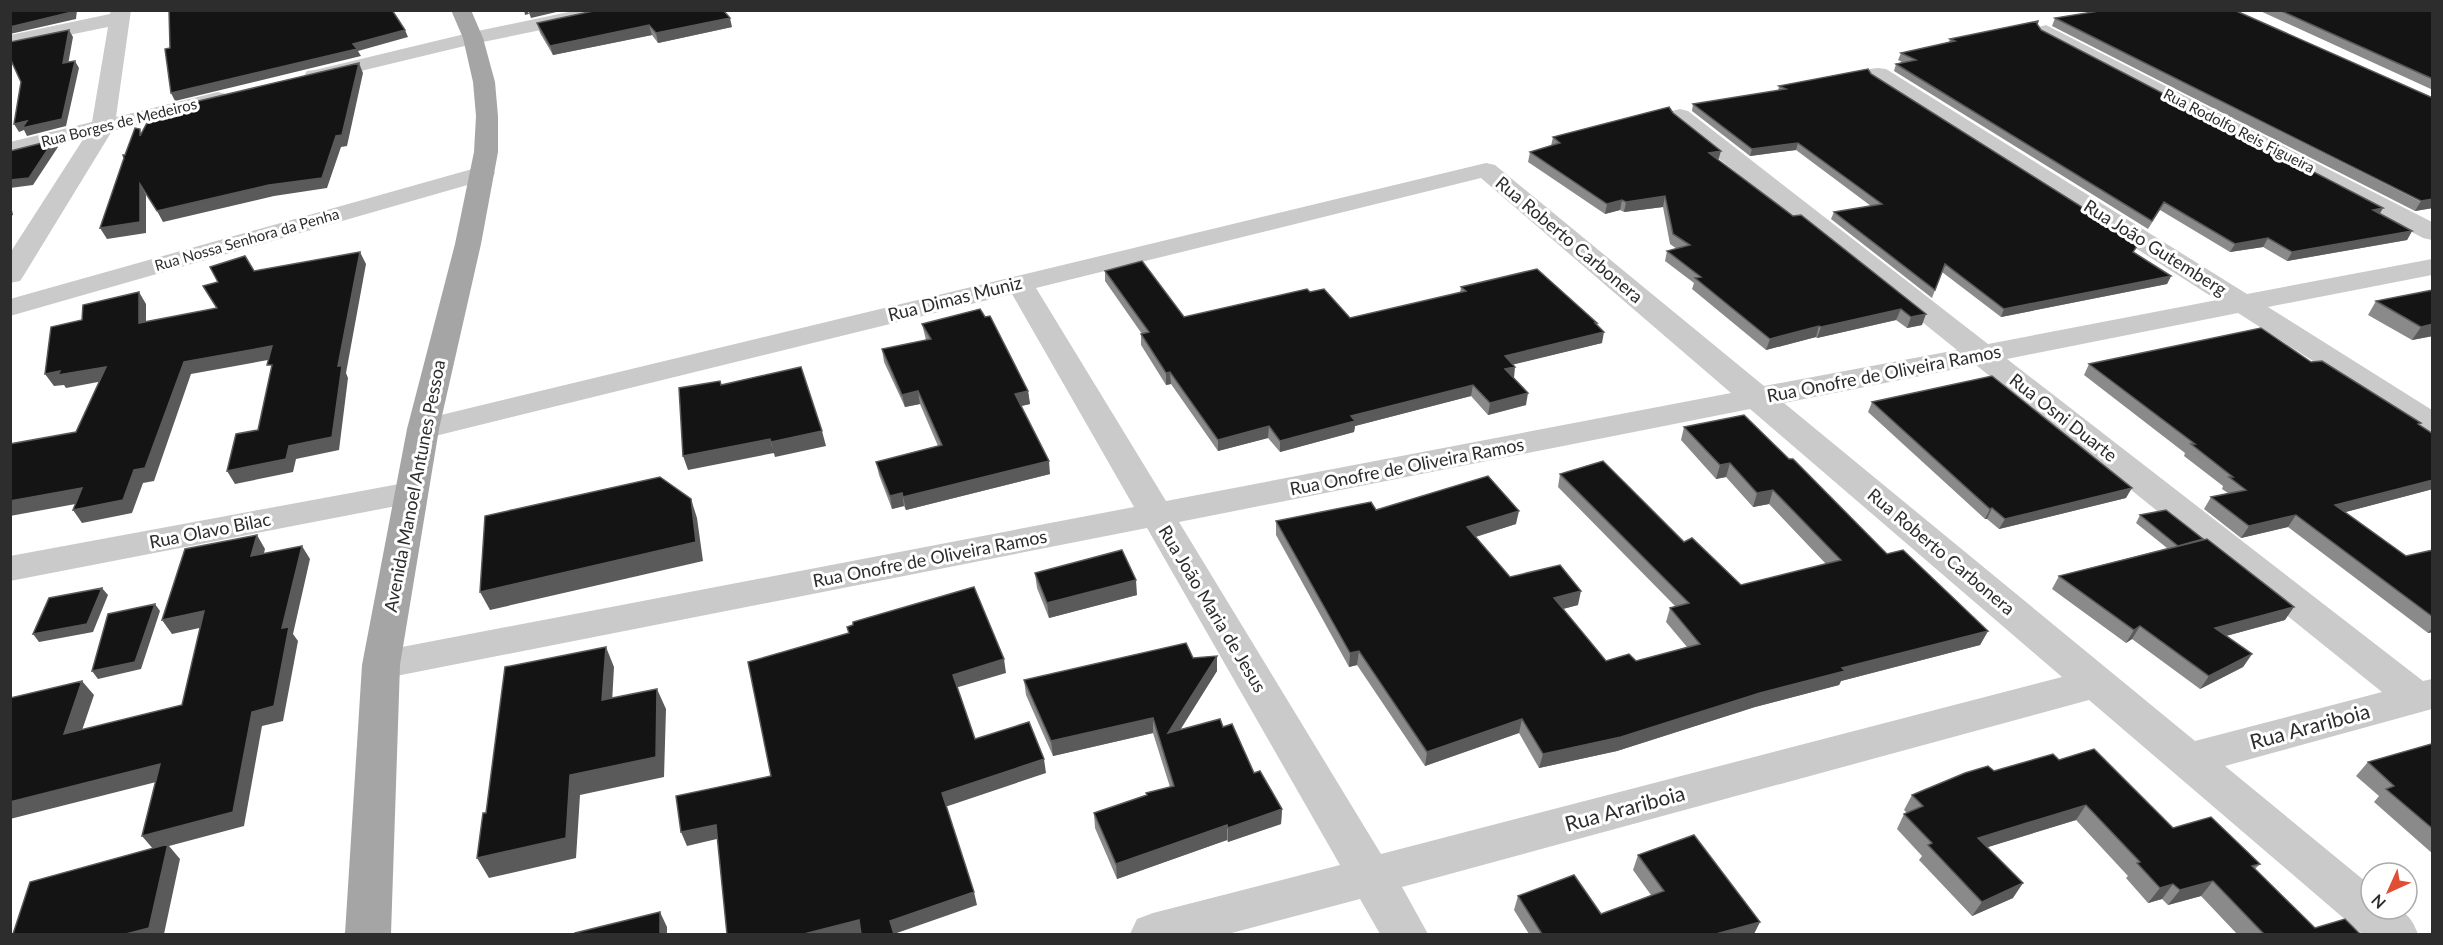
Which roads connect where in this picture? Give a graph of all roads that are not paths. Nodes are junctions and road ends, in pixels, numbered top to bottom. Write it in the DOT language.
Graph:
graph roads {
  1 [pos="609,10"];
  2 [pos="121,14"];
  3 [pos="467,24"];
  4 [pos="2046,31"];
  5 [pos="10,41"];
  6 [pos="1878,74"];
  7 [pos="300,79"];
  8 [pos="242,93"];
  9 [pos="1680,116"];
  10 [pos="103,127"];
  11 [pos="10,149"];
  12 [pos="1486,170"];
  13 [pos="483,173"];
  14 [pos="2433,232"];
  15 [pos="2433,267"];
  16 [pos="10,275"];
  17 [pos="1020,284"];
  18 [pos="2244,304"];
  19 [pos="10,308"];
  20 [pos="1983,355"];
  21 [pos="1758,399"];
  22 [pos="2433,423"];
  23 [pos="423,429"];
  24 [pos="410,493"];
  25 [pos="1156,515"];
  26 [pos="10,569"];
  27 [pos="381,665"];
  28 [pos="2097,683"];
  29 [pos="2425,696"];
  30 [pos="2188,760"];
  31 [pos="1371,877"];
  32 [pos="368,934"];
  33 [pos="1153,934"];
  34 [pos="1405,934"];
  35 [pos="2395,934"];
  1 -- 3 [label="street"];
  2 -- 5 [label="street"];
  2 -- 10 [label="street"];
  3 -- 7 [label="street"];
  3 -- 13 [label="main road, Avenida Manoel Antunes Pessoa"];
  4 -- 14 [label="street, Rua Rodolfo Reis Figueira"];
  6 -- 18 [label="street, Rua João Gutemberg"];
  8 -- 10 [label="street, Rua Borges de Medeiros"];
  9 -- 20 [label="street, Rua Osni Duarte"];
  10 -- 11 [label="street, Rua Borges de Medeiros"];
  10 -- 16 [label="street"];
  12 -- 17 [label="street, Rua Dimas Muniz"];
  12 -- 21 [label="street, Rua Roberto Carbonera"];
  13 -- 19 [label="street, Rua Nossa Senhora da Penha"];
  13 -- 23 [label="main road, Avenida Manoel Antunes Pessoa"];
  15 -- 18 [label="street, Rua Onofre de Oliveira Ramos"];
  17 -- 23 [label="street, Rua Dimas Muniz"];
  17 -- 25 [label="street, Rua João Maria de Jesus"];
  18 -- 20 [label="street, Rua Onofre de Oliveira Ramos"];
  18 -- 22 [label="street, Rua João Gutemberg"];
  20 -- 21 [label="street, Rua Onofre de Oliveira Ramos"];
  20 -- 29 [label="street, Rua Osni Duarte"];
  21 -- 25 [label="street, Rua Onofre de Oliveira Ramos"];
  21 -- 28 [label="street, Rua Roberto Carbonera"];
  23 -- 24 [label="main road, Avenida Manoel Antunes Pessoa"];
  24 -- 26 [label="street, Rua Olavo Bilac"];
  24 -- 27 [label="main road, Avenida Manoel Antunes Pessoa"];
  25 -- 27 [label="street, Rua Onofre de Oliveira Ramos"];
  25 -- 31 [label="street, Rua João Maria de Jesus"];
  27 -- 32 [label="main road, Avenida Manoel Antunes Pessoa"];
  28 -- 30 [label="street, Rua Roberto Carbonera"];
  28 -- 31 [label="street, Rua Arariboia"];
  29 -- 30 [label="street, Rua Arariboia"];
  30 -- 35 [label="street, Rua Roberto Carbonera"];
  31 -- 33 [label="street, Rua Arariboia"];
  31 -- 34 [label="street, Rua João Maria de Jesus"];
}
